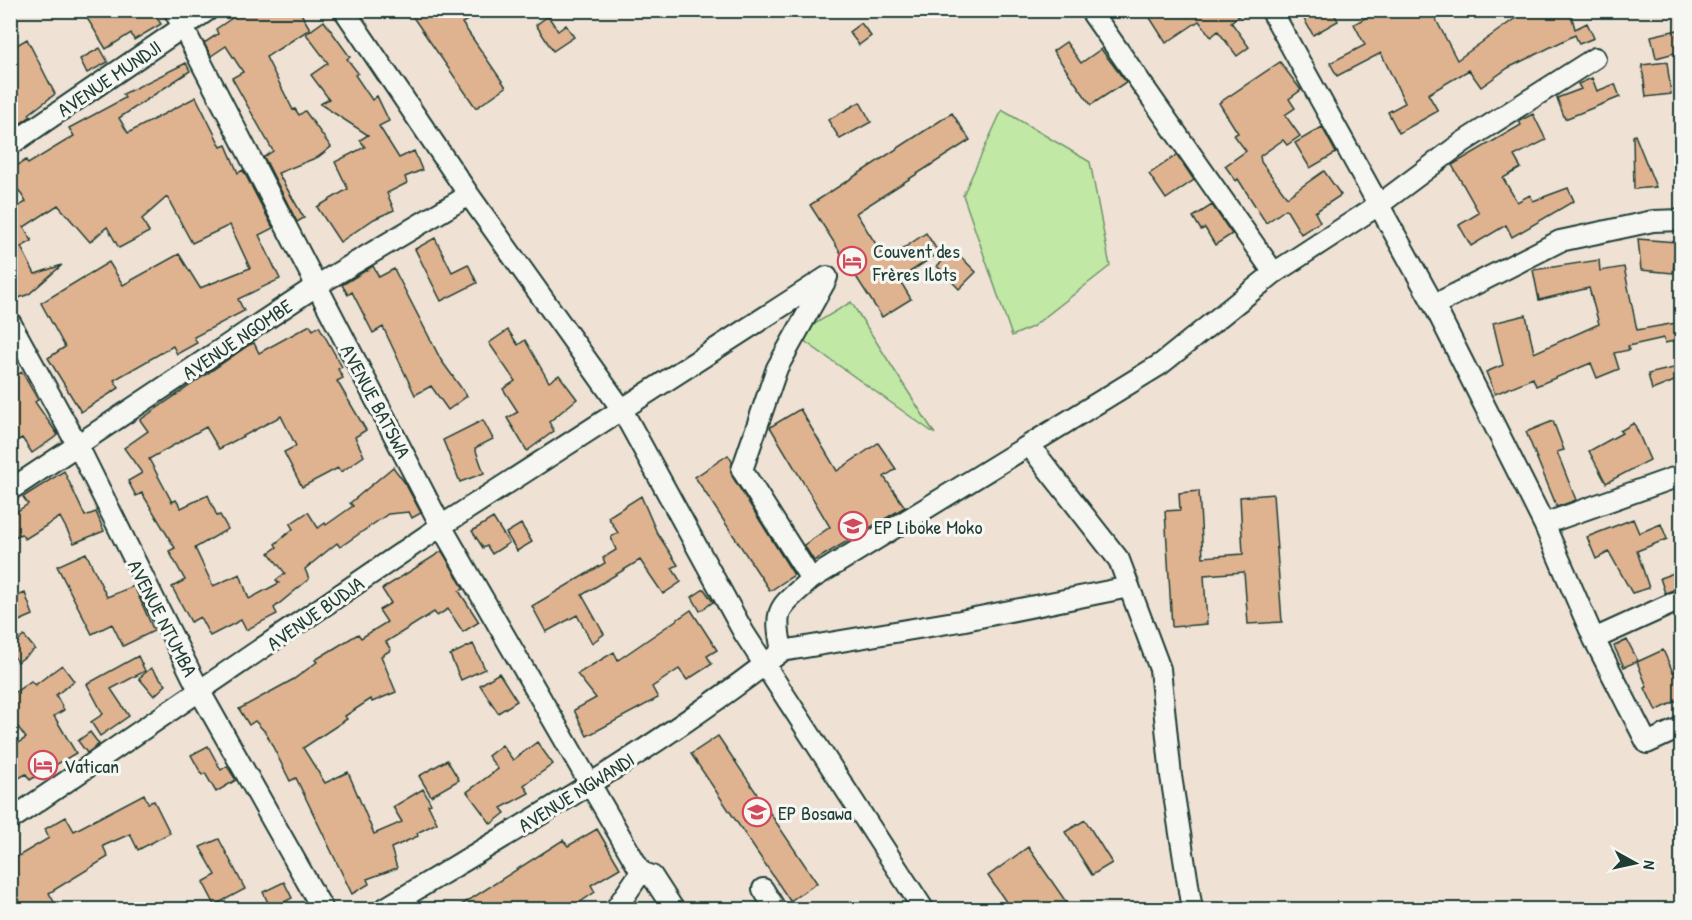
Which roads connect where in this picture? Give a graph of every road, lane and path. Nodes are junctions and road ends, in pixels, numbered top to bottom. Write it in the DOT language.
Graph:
graph roads {
  1 [pos="208,10"];
  2 [pos="344,10"];
  3 [pos="1090,10"];
  4 [pos="1271,10"];
  5 [pos="179,19"];
  6 [pos="1595,57"];
  7 [pos="10,145"];
  8 [pos="469,195"];
  9 [pos="1380,204"];
  10 [pos="1682,220"];
  11 [pos="1275,273"];
  12 [pos="316,286"];
  13 [pos="1434,305"];
  14 [pos="10,322"];
  15 [pos="621,408"];
  16 [pos="1029,445"];
  17 [pos="78,446"];
  18 [pos="1682,475"];
  19 [pos="10,490"];
  20 [pos="1544,524"];
  21 [pos="441,526"];
  22 [pos="810,579"];
  23 [pos="1129,587"];
  24 [pos="1682,599"];
  25 [pos="1594,639"];
  26 [pos="782,651"];
  27 [pos="764,666"];
  28 [pos="201,692"];
  29 [pos="1682,727"];
  30 [pos="589,785"];
  31 [pos="10,820"];
  32 [pos="641,872"];
  33 [pos="763,889"];
  34 [pos="323,909"];
  35 [pos="382,909"];
  36 [pos="615,909"];
  37 [pos="674,909"];
  38 [pos="776,909"];
  39 [pos="924,909"];
  40 [pos="1192,909"];
  1 -- 5 [label="street, AVENUE MUNDJI"];
  2 -- 8 [label="street"];
  3 -- 11 [label="street"];
  4 -- 9 [label="street"];
  5 -- 7 [label="street, AVENUE MUNDJI"];
  5 -- 12 [label="street, AVENUE BATSWA"];
  6 -- 9 [label="street"];
  8 -- 12 [label="street, AVENUE NGOMBE"];
  8 -- 15 [label="street"];
  9 -- 11 [label="street"];
  9 -- 13 [label="street"];
  10 -- 13 [label="street"];
  11 -- 16 [label="street"];
  12 -- 17 [label="street, AVENUE NGOMBE"];
  12 -- 21 [label="street, AVENUE BATSWA"];
  13 -- 20 [label="street"];
  14 -- 17 [label="street, AVENUE NTUMBA"];
  15 -- 21 [label="street, AVENUE BUDJA"];
  15 -- 22 [label="street, AVENUE BUDJA"];
  15 -- 27 [label="street"];
  16 -- 22 [label="street"];
  16 -- 23 [label="street"];
  17 -- 19 [label="street, AVENUE NGOMBE"];
  17 -- 28 [label="street, AVENUE NTUMBA"];
  18 -- 20 [label="street"];
  20 -- 25 [label="street"];
  21 -- 28 [label="street, AVENUE BUDJA"];
  21 -- 30 [label="street, AVENUE BATSWA"];
  22 -- 26 [label="street"];
  23 -- 26 [label="street"];
  23 -- 40 [label="street"];
  24 -- 25 [label="street"];
  25 -- 29 [label="street"];
  26 -- 27 [label="street, AVENUE NGWANDI"];
  27 -- 30 [label="street, AVENUE NGWANDI"];
  27 -- 39 [label="street"];
  28 -- 31 [label="street, AVENUE BUDJA"];
  28 -- 34 [label="street, AVENUE NTUMBA"];
  30 -- 32 [label="street, AVENUE BATSWA"];
  30 -- 35 [label="street, AVENUE NGWANDI"];
  32 -- 36 [label="street"];
  32 -- 37 [label="street, AVENUE BATSWA"];
  33 -- 38 [label="street"];
}
